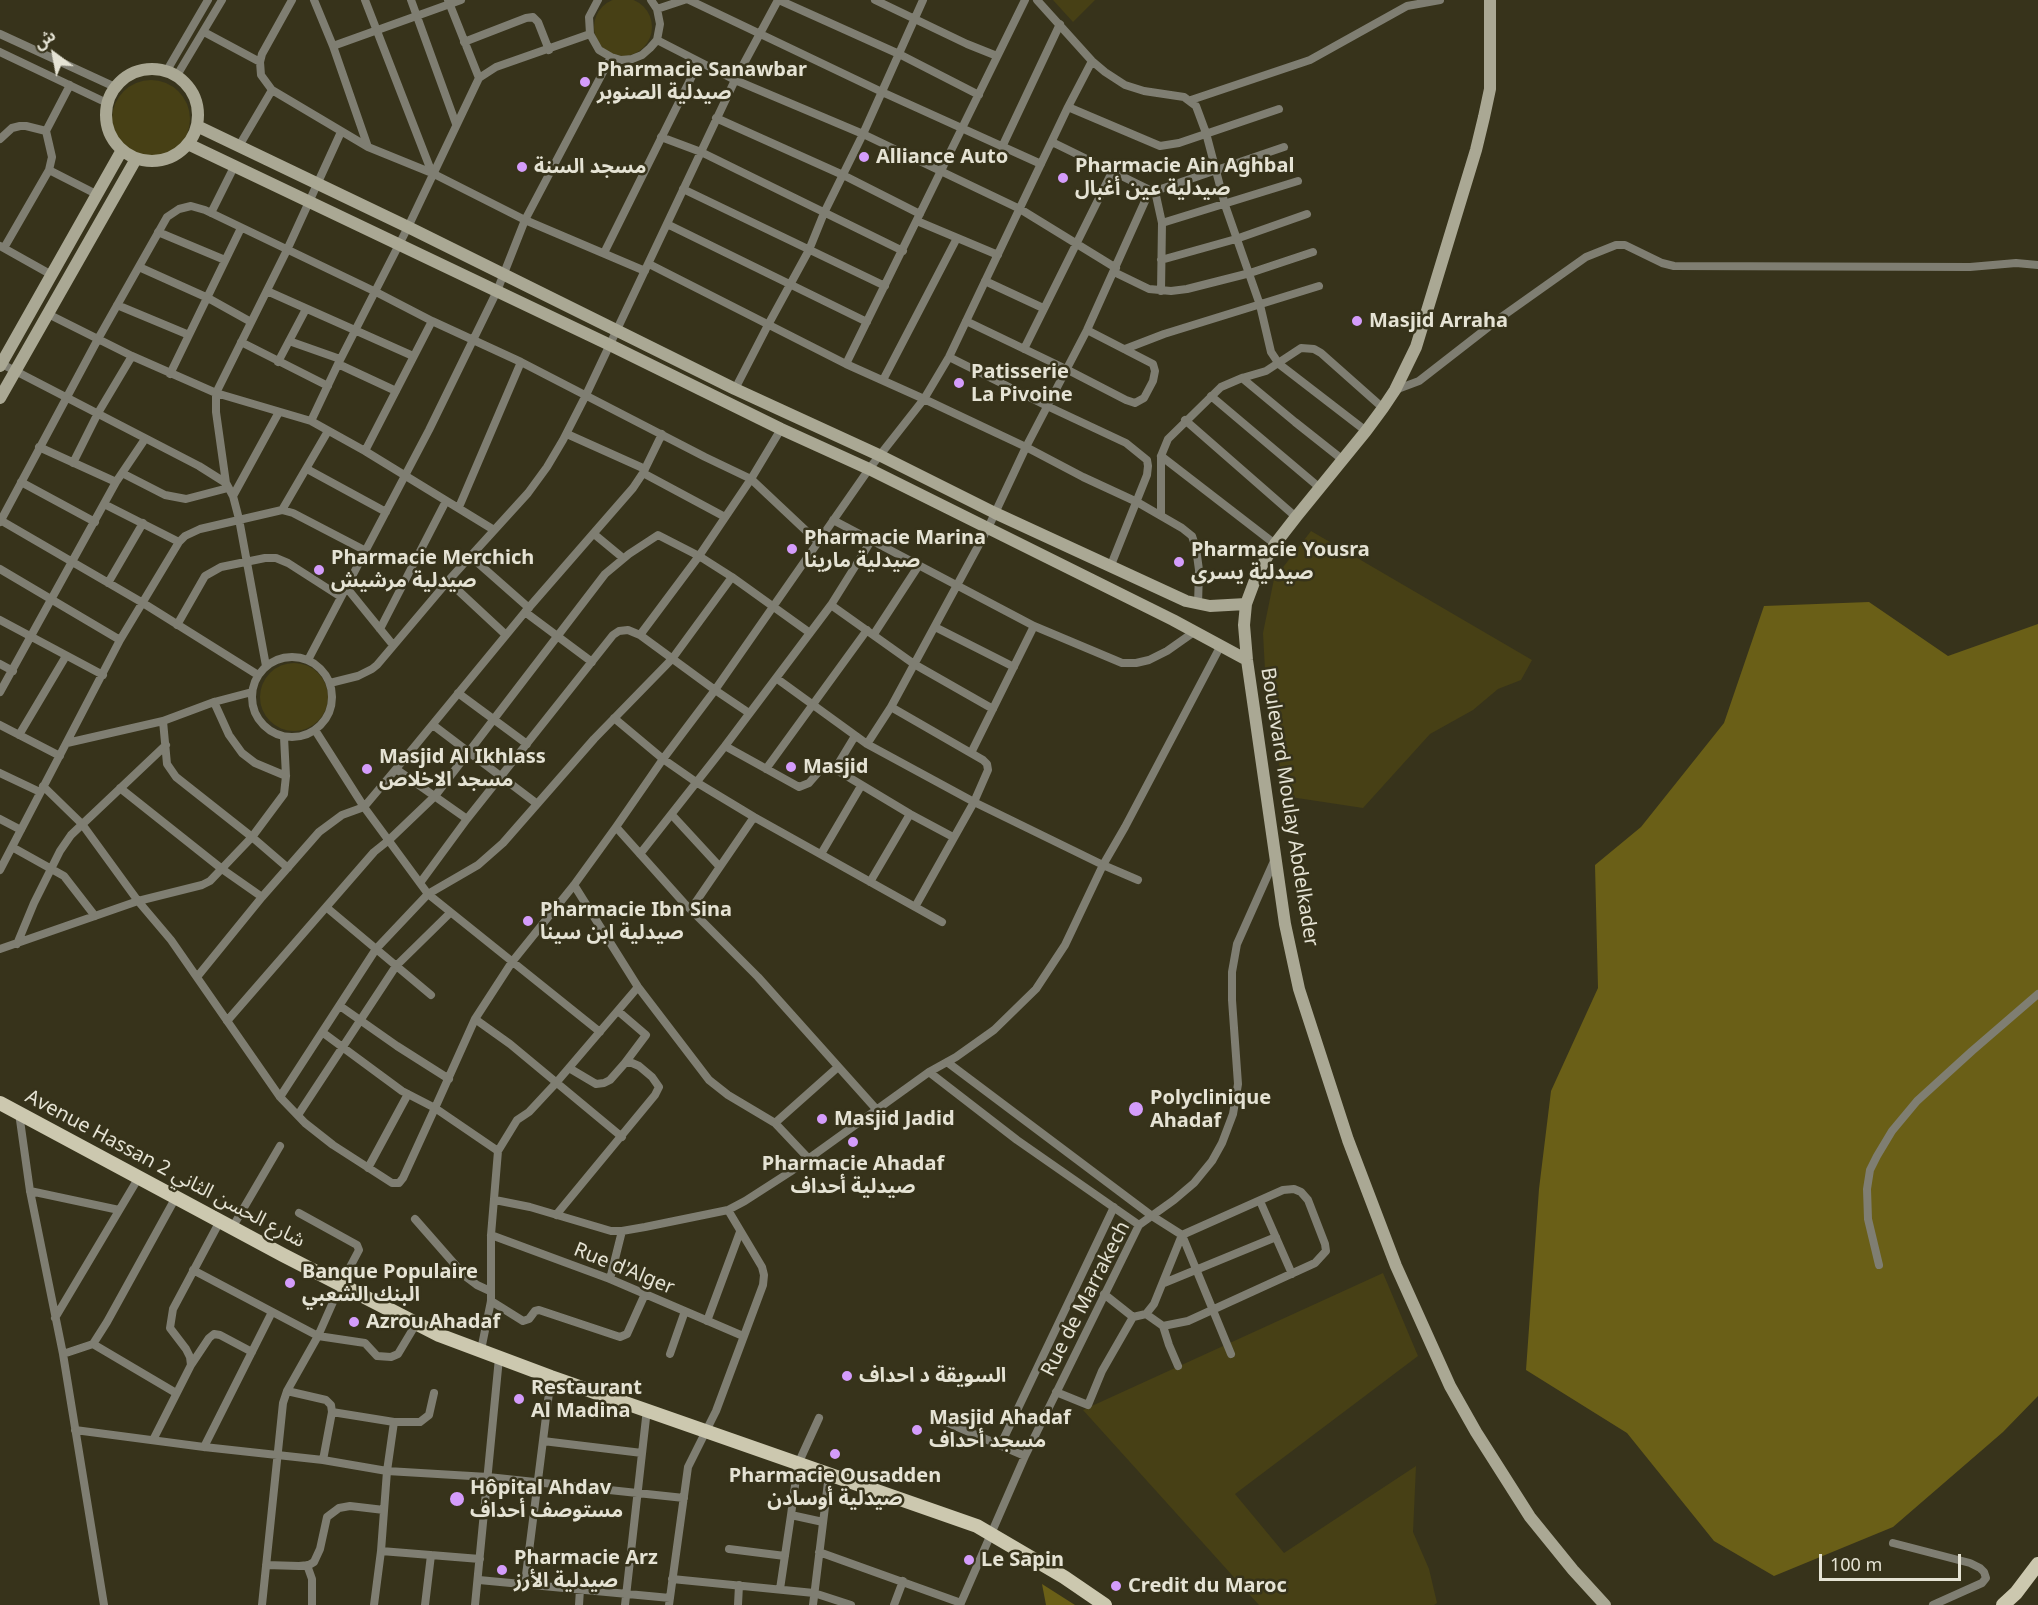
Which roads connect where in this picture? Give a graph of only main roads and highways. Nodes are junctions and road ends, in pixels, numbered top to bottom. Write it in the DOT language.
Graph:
graph roads {
  1 [pos="0,1103"];
  2 [pos="2038,1564"];
  3 [pos="1105,1605"];
  4 [pos="2003,1605"];
  1 -- 3 [label="main road, Avenue Hassan 2 شارع الحسن الثاني"];
  2 -- 4 [label="main road"];
}
